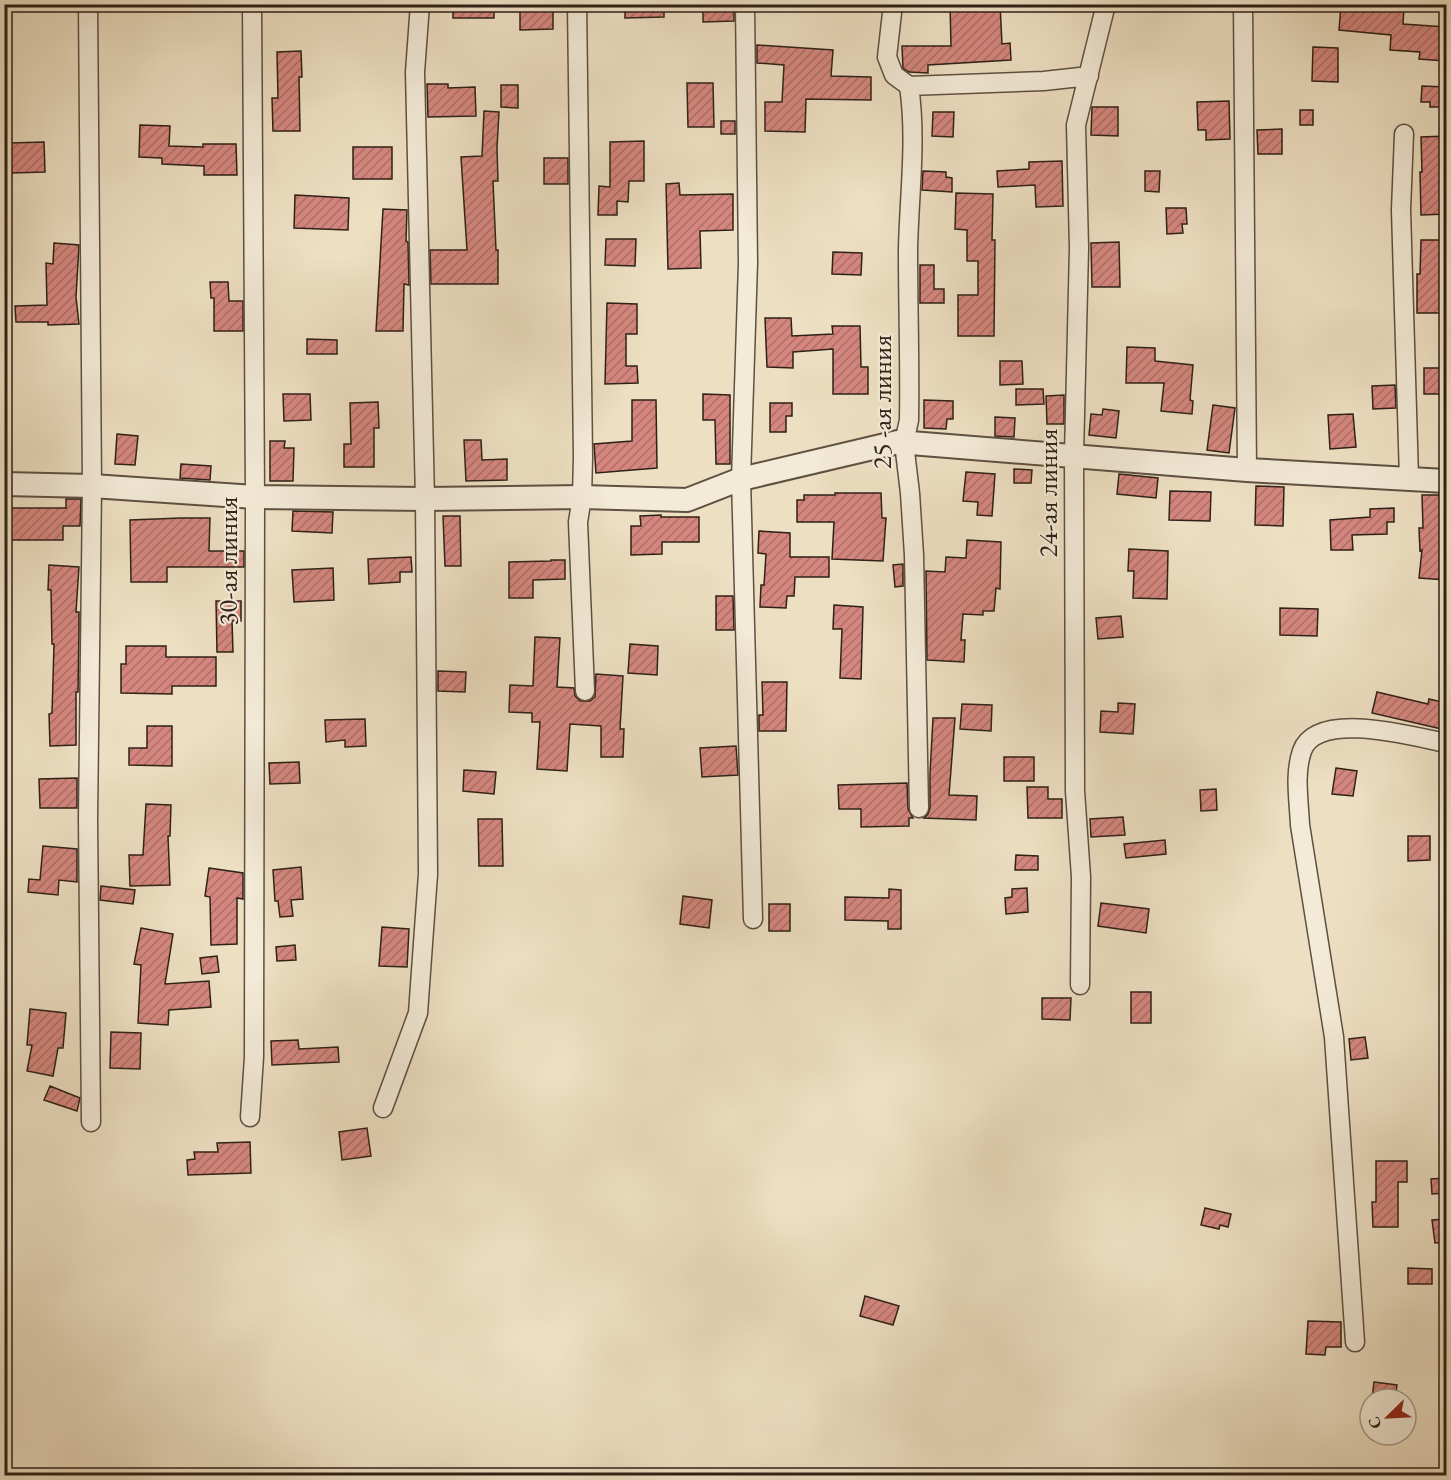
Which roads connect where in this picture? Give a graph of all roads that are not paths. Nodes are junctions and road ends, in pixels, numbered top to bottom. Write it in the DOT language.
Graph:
graph roads {
  1 [pos="88,4"];
  2 [pos="252,4"];
  3 [pos="420,4"];
  4 [pos="577,4"];
  5 [pos="745,4"];
  6 [pos="893,4"];
  7 [pos="1106,4"];
  8 [pos="1243,4"];
  9 [pos="1089,76"];
  10 [pos="909,86"];
  11 [pos="1404,134"];
  12 [pos="904,443"];
  13 [pos="1074,455"];
  14 [pos="1247,470"];
  15 [pos="1409,477"];
  16 [pos="741,479"];
  17 [pos="1446,481"];
  18 [pos="4,484"];
  19 [pos="92,486"];
  20 [pos="255,497"];
  21 [pos="582,497"];
  22 [pos="425,499"];
  23 [pos="585,691"];
  24 [pos="1446,743"];
  25 [pos="919,808"];
  26 [pos="753,919"];
  27 [pos="1080,985"];
  28 [pos="383,1108"];
  29 [pos="250,1117"];
  30 [pos="91,1122"];
  31 [pos="1355,1342"];
  1 -- 19 [label="street"];
  2 -- 20 [label="street, 30-ая линия"];
  3 -- 22 [label="street"];
  4 -- 21 [label="street"];
  5 -- 16 [label="street"];
  6 -- 10 [label="street"];
  7 -- 9 [label="street, 24-ая линия"];
  8 -- 14 [label="street"];
  9 -- 10 [label="street"];
  9 -- 13 [label="street, 24-ая линия"];
  10 -- 12 [label="street, 25 -ая линия"];
  11 -- 15 [label="street"];
  12 -- 13 [label="street"];
  12 -- 16 [label="street"];
  12 -- 25 [label="street, 25 -ая линия"];
  13 -- 14 [label="street"];
  13 -- 27 [label="street, 24-ая линия"];
  14 -- 15 [label="street"];
  15 -- 17 [label="street"];
  16 -- 21 [label="street"];
  16 -- 26 [label="street"];
  18 -- 19 [label="street"];
  19 -- 20 [label="street"];
  19 -- 30 [label="street"];
  20 -- 22 [label="street"];
  20 -- 29 [label="street, 30-ая линия"];
  21 -- 22 [label="street"];
  21 -- 23 [label="street"];
  22 -- 28 [label="street"];
  24 -- 31 [label="street"];
}
